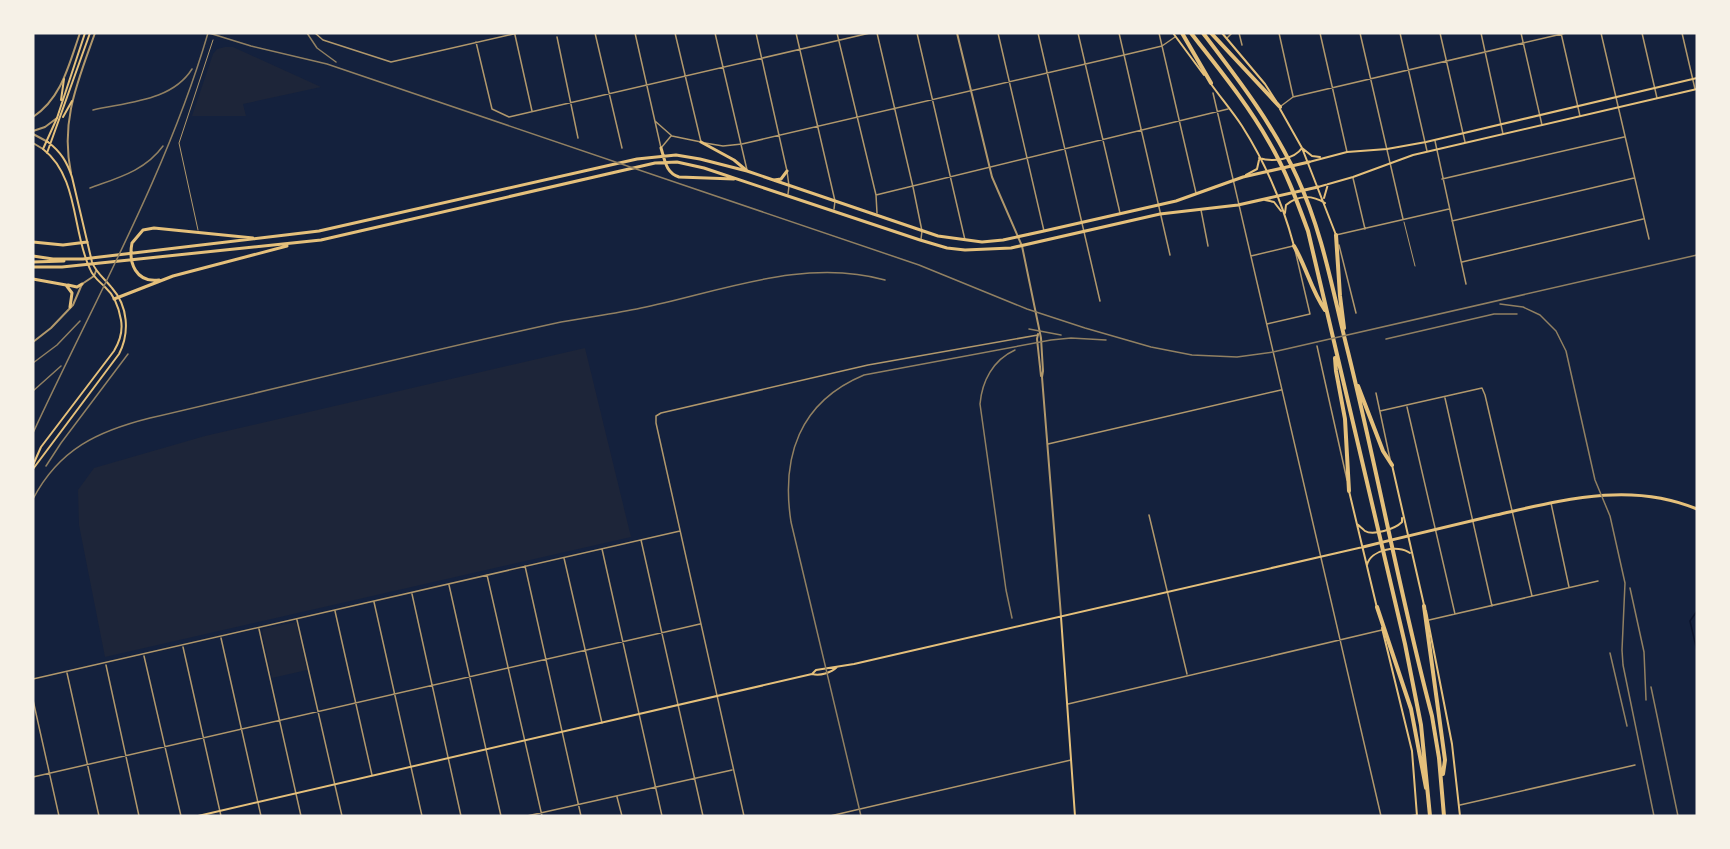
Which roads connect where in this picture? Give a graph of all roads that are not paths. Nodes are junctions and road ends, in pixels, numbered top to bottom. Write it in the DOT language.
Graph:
graph roads {
  1 [pos="80,33"];
  2 [pos="85,33"];
  3 [pos="90,33"];
  4 [pos="95,33"];
  5 [pos="315,33"];
  6 [pos="516,33"];
  7 [pos="595,33"];
  8 [pos="635,33"];
  9 [pos="675,33"];
  10 [pos="715,33"];
  11 [pos="756,33"];
  12 [pos="796,33"];
  13 [pos="837,33"];
  14 [pos="870,33"];
  15 [pos="877,33"];
  16 [pos="917,33"];
  17 [pos="957,33"];
  18 [pos="998,33"];
  19 [pos="1038,33"];
  20 [pos="1078,33"];
  21 [pos="1119,33"];
  22 [pos="1159,33"];
  23 [pos="1182,33"];
  24 [pos="1191,33"];
  25 [pos="1203,33"];
  26 [pos="1210,33"];
  27 [pos="1222,33"];
  28 [pos="1232,33"];
  29 [pos="1239,33"];
  30 [pos="1279,33"];
  31 [pos="1320,33"];
  32 [pos="1360,33"];
  33 [pos="1400,33"];
  34 [pos="1440,33"];
  35 [pos="1481,33"];
  36 [pos="1521,33"];
  37 [pos="1566,33"];
  38 [pos="1601,33"];
  39 [pos="1641,33"];
  40 [pos="1682,33"];
  41 [pos="1174,34"];
  42 [pos="1561,34"];
  43 [pos="556,38"];
  44 [pos="1227,38"];
  45 [pos="213,40"];
  46 [pos="838,40"];
  47 [pos="476,42"];
  48 [pos="1523,43"];
  49 [pos="1242,45"];
  50 [pos="1162,46"];
  51 [pos="800,48"];
  52 [pos="1485,52"];
  53 [pos="1124,56"];
  54 [pos="762,58"];
  55 [pos="1447,61"];
  56 [pos="1085,64"];
  57 [pos="723,67"];
  58 [pos="1408,70"];
  59 [pos="1048,73"];
  60 [pos="685,76"];
  61 [pos="1697,78"];
  62 [pos="64,79"];
  63 [pos="1371,79"];
  64 [pos="1692,79"];
  65 [pos="1010,81"];
  66 [pos="1211,83"];
  67 [pos="647,85"];
  68 [pos="1332,88"];
  69 [pos="1654,88"];
  70 [pos="1696,89"];
  71 [pos="972,91"];
  72 [pos="609,93"];
  73 [pos="1213,93"];
  74 [pos="1293,97"];
  75 [pos="1616,97"];
  76 [pos="1657,98"];
  77 [pos="933,100"];
  78 [pos="72,101"];
  79 [pos="570,103"];
  80 [pos="1577,106"];
  81 [pos="1280,107"];
  82 [pos="1618,108"];
  83 [pos="60,109"];
  84 [pos="895,109"];
  85 [pos="1229,109"];
  86 [pos="532,111"];
  87 [pos="1218,113"];
  88 [pos="1540,115"];
  89 [pos="33,117"];
  90 [pos="1580,117"];
  91 [pos="57,118"];
  92 [pos="856,118"];
  93 [pos="655,121"];
  94 [pos="1180,122"];
  95 [pos="1501,123"];
  96 [pos="59,124"];
  97 [pos="818,126"];
  98 [pos="1542,126"];
  99 [pos="1142,131"];
  100 [pos="33,132"];
  101 [pos="1463,133"];
  102 [pos="779,135"];
  103 [pos="1504,135"];
  104 [pos="672,136"];
  105 [pos="1625,137"];
  106 [pos="578,138"];
  107 [pos="1103,140"];
  108 [pos="1434,140"];
  109 [pos="48,142"];
  110 [pos="701,142"];
  111 [pos="1426,142"];
  112 [pos="33,143"];
  113 [pos="1466,143"];
  114 [pos="742,144"];
  115 [pos="51,145"];
  116 [pos="622,148"];
  117 [pos="662,148"];
  118 [pos="1065,148"];
  119 [pos="1302,148"];
  120 [pos="43,149"];
  121 [pos="1387,149"];
  122 [pos="1437,150"];
  123 [pos="1347,152"];
  124 [pos="1428,152"];
  125 [pos="47,153"];
  126 [pos="1027,158"];
  127 [pos="1259,158"];
  128 [pos="1323,158"];
  129 [pos="1308,162"];
  130 [pos="1390,163"];
  131 [pos="990,167"];
  132 [pos="747,171"];
  133 [pos="787,171"];
  134 [pos="1266,171"];
  135 [pos="951,176"];
  136 [pos="72,177"];
  137 [pos="1243,177"];
  138 [pos="1353,177"];
  139 [pos="1635,178"];
  140 [pos="1442,179"];
  141 [pos="740,180"];
  142 [pos="1233,180"];
  143 [pos="774,181"];
  144 [pos="74,184"];
  145 [pos="1328,184"];
  146 [pos="66,186"];
  147 [pos="789,186"];
  148 [pos="1318,186"];
  149 [pos="913,187"];
  150 [pos="1197,194"];
  151 [pos="788,195"];
  152 [pos="876,195"];
  153 [pos="1277,196"];
  154 [pos="1262,199"];
  155 [pos="835,201"];
  156 [pos="1158,204"];
  157 [pos="1325,204"];
  158 [pos="1238,205"];
  159 [pos="1200,209"];
  160 [pos="1449,209"];
  161 [pos="834,210"];
  162 [pos="1120,213"];
  163 [pos="1160,214"];
  164 [pos="877,215"];
  165 [pos="1285,216"];
  166 [pos="1644,219"];
  167 [pos="1403,220"];
  168 [pos="1452,221"];
  169 [pos="1082,223"];
  170 [pos="1365,229"];
  171 [pos="922,231"];
  172 [pos="1044,231"];
  173 [pos="85,232"];
  174 [pos="198,232"];
  175 [pos="1084,232"];
  176 [pos="79,234"];
  177 [pos="1336,235"];
  178 [pos="1020,237"];
  179 [pos="265,238"];
  180 [pos="1649,239"];
  181 [pos="920,240"];
  182 [pos="965,241"];
  183 [pos="33,242"];
  184 [pos="87,242"];
  185 [pos="81,243"];
  186 [pos="297,244"];
  187 [pos="1022,246"];
  188 [pos="1208,246"];
  189 [pos="1294,246"];
  190 [pos="1170,255"];
  191 [pos="33,256"];
  192 [pos="1251,256"];
  193 [pos="61,261"];
  194 [pos="33,262"];
  195 [pos="1462,262"];
  196 [pos="1415,266"];
  197 [pos="33,267"];
  198 [pos="96,271"];
  199 [pos="94,276"];
  200 [pos="33,279"];
  201 [pos="159,280"];
  202 [pos="82,284"];
  203 [pos="1466,284"];
  204 [pos="66,285"];
  205 [pos="116,298"];
  206 [pos="1100,302"];
  207 [pos="70,307"];
  208 [pos="1326,311"];
  209 [pos="1356,314"];
  210 [pos="1266,324"];
  211 [pos="1038,334"];
  212 [pos="33,342"];
  213 [pos="1317,346"];
  214 [pos="1335,348"];
  215 [pos="1348,352"];
  216 [pos="1351,363"];
  217 [pos="1282,390"];
  218 [pos="1376,393"];
  219 [pos="1445,397"];
  220 [pos="1407,406"];
  221 [pos="1380,411"];
  222 [pos="60,423"];
  223 [pos="64,426"];
  224 [pos="1048,444"];
  225 [pos="1392,465"];
  226 [pos="33,467"];
  227 [pos="1349,491"];
  228 [pos="1551,503"];
  229 [pos="1697,509"];
  230 [pos="1512,512"];
  231 [pos="1402,513"];
  232 [pos="1149,515"];
  233 [pos="1473,521"];
  234 [pos="1357,524"];
  235 [pos="1436,530"];
  236 [pos="680,531"];
  237 [pos="1407,536"];
  238 [pos="641,540"];
  239 [pos="1363,547"];
  240 [pos="602,548"];
  241 [pos="1412,555"];
  242 [pos="1322,556"];
  243 [pos="564,557"];
  244 [pos="525,566"];
  245 [pos="1367,568"];
  246 [pos="487,575"];
  247 [pos="1599,581"];
  248 [pos="449,584"];
  249 [pos="1569,587"];
  250 [pos="412,592"];
  251 [pos="1168,592"];
  252 [pos="1532,596"];
  253 [pos="374,601"];
  254 [pos="1424,606"];
  255 [pos="1492,606"];
  256 [pos="1377,607"];
  257 [pos="335,610"];
  258 [pos="1455,614"];
  259 [pos="1061,616"];
  260 [pos="297,620"];
  261 [pos="1429,620"];
  262 [pos="701,624"];
  263 [pos="258,628"];
  264 [pos="1383,630"];
  265 [pos="661,633"];
  266 [pos="220,637"];
  267 [pos="623,641"];
  268 [pos="1341,641"];
  269 [pos="183,646"];
  270 [pos="584,650"];
  271 [pos="144,655"];
  272 [pos="546,659"];
  273 [pos="106,664"];
  274 [pos="508,668"];
  275 [pos="66,672"];
  276 [pos="1188,676"];
  277 [pos="470,677"];
  278 [pos="33,680"];
  279 [pos="431,686"];
  280 [pos="393,694"];
  281 [pos="717,696"];
  282 [pos="33,700"];
  283 [pos="355,703"];
  284 [pos="1068,704"];
  285 [pos="678,706"];
  286 [pos="317,712"];
  287 [pos="640,714"];
  288 [pos="279,721"];
  289 [pos="602,723"];
  290 [pos="241,729"];
  291 [pos="563,731"];
  292 [pos="203,738"];
  293 [pos="524,741"];
  294 [pos="164,747"];
  295 [pos="486,749"];
  296 [pos="126,756"];
  297 [pos="448,758"];
  298 [pos="1071,760"];
  299 [pos="87,764"];
  300 [pos="1635,765"];
  301 [pos="411,766"];
  302 [pos="733,770"];
  303 [pos="49,773"];
  304 [pos="372,775"];
  305 [pos="33,777"];
  306 [pos="693,778"];
  307 [pos="1442,781"];
  308 [pos="334,783"];
  309 [pos="656,787"];
  310 [pos="296,792"];
  311 [pos="617,796"];
  312 [pos="257,802"];
  313 [pos="579,804"];
  314 [pos="1460,805"];
  315 [pos="1429,809"];
  316 [pos="220,811"];
  317 [pos="541,814"];
  318 [pos="1417,815"];
  319 [pos="59,816"];
  320 [pos="99,816"];
  321 [pos="139,816"];
  322 [pos="181,816"];
  323 [pos="198,816"];
  324 [pos="221,816"];
  325 [pos="261,816"];
  326 [pos="301,816"];
  327 [pos="342,816"];
  328 [pos="422,816"];
  329 [pos="461,816"];
  330 [pos="501,816"];
  331 [pos="527,816"];
  332 [pos="581,816"];
  333 [pos="622,816"];
  334 [pos="662,816"];
  335 [pos="703,816"];
  336 [pos="744,816"];
  337 [pos="830,816"];
  338 [pos="1075,816"];
  339 [pos="1381,816"];
  340 [pos="1409,816"];
  341 [pos="1430,816"];
  342 [pos="1444,816"];
  343 [pos="1460,816"];
  1 -- 62 [label="street"];
  2 -- 83 [label="main road"];
  3 -- 96 [label="main road"];
  4 -- 78 [label="street"];
  5 -- 47 [label="street"];
  6 -- 47 [label="street"];
  6 -- 86 [label="street"];
  7 -- 72 [label="street"];
  8 -- 67 [label="street"];
  9 -- 60 [label="street"];
  10 -- 57 [label="street"];
  11 -- 54 [label="street"];
  12 -- 51 [label="street"];
  13 -- 46 [label="street"];
  14 -- 46 [label="street"];
  15 -- 84 [label="street"];
  16 -- 77 [label="street"];
  17 -- 71 [label="street"];
  18 -- 65 [label="street"];
  19 -- 59 [label="street"];
  20 -- 56 [label="street"];
  21 -- 53 [label="street"];
  22 -- 50 [label="street"];
  23 -- 66 [label="highway"];
  24 -- 208 [label="highway"];
  25 -- 215 [label="highway"];
  26 -- 81 [label="highway"];
  27 -- 44 [label="main road"];
  28 -- 44 [label="street"];
  29 -- 49 [label="street"];
  30 -- 74 [label="street"];
  31 -- 68 [label="street"];
  32 -- 63 [label="street"];
  33 -- 58 [label="street"];
  34 -- 55 [label="street"];
  35 -- 52 [label="street"];
  36 -- 48 [label="street"];
  37 -- 42 [label="street"];
  38 -- 75 [label="street"];
  39 -- 69 [label="street"];
  40 -- 64 [label="street"];
  41 -- 50 [label="street"];
  41 -- 66 [label="main road"];
  42 -- 48 [label="street"];
  42 -- 80 [label="street"];
  43 -- 79 [label="street"];
  44 -- 81 [label="main road"];
  45 -- 174 [label="lane"];
  46 -- 51 [label="street"];
  46 -- 92 [label="street"];
  47 -- 86 [label="street"];
  48 -- 52 [label="street"];
  48 -- 88 [label="street"];
  50 -- 53 [label="street"];
  50 -- 94 [label="street"];
  51 -- 54 [label="street"];
  51 -- 97 [label="street"];
  52 -- 55 [label="street"];
  52 -- 95 [label="street"];
  53 -- 56 [label="street"];
  53 -- 99 [label="street"];
  54 -- 57 [label="street"];
  54 -- 102 [label="street"];
  55 -- 58 [label="street"];
  55 -- 101 [label="street"];
  56 -- 59 [label="street"];
  56 -- 107 [label="street"];
  57 -- 60 [label="street"];
  57 -- 114 [label="street"];
  58 -- 63 [label="street"];
  58 -- 111 [label="street"];
  59 -- 65 [label="street"];
  59 -- 118 [label="street"];
  60 -- 67 [label="street"];
  60 -- 110 [label="street"];
  61 -- 64 [label="main road"];
  62 -- 83 [label="main road"];
  62 -- 89 [label="street"];
  63 -- 68 [label="street"];
  63 -- 121 [label="street"];
  64 -- 69 [label="main road"];
  64 -- 70 [label="street"];
  65 -- 71 [label="street"];
  65 -- 126 [label="street"];
  66 -- 85 [label="main road"];
  67 -- 72 [label="street"];
  67 -- 93 [label="street"];
  68 -- 74 [label="street"];
  68 -- 123 [label="street"];
  69 -- 75 [label="main road"];
  69 -- 76 [label="street"];
  70 -- 76 [label="main road"];
  71 -- 77 [label="street"];
  71 -- 131 [label="street"];
  72 -- 79 [label="street"];
  72 -- 116 [label="street"];
  73 -- 87 [label="street"];
  74 -- 81 [label="street"];
  75 -- 80 [label="main road"];
  75 -- 82 [label="street"];
  76 -- 82 [label="main road"];
  77 -- 84 [label="street"];
  77 -- 135 [label="street"];
  78 -- 96 [label="main road"];
  78 -- 136 [label="street"];
  79 -- 86 [label="street"];
  79 -- 106 [label="street"];
  80 -- 88 [label="main road"];
  80 -- 90 [label="street"];
  81 -- 119 [label="main road"];
  82 -- 90 [label="main road"];
  82 -- 105 [label="street"];
  83 -- 91 [label="main road"];
  84 -- 92 [label="street"];
  84 -- 149 [label="street"];
  85 -- 87 [label="street"];
  85 -- 127 [label="main road"];
  87 -- 94 [label="street"];
  87 -- 142 [label="street"];
  88 -- 95 [label="main road"];
  88 -- 98 [label="street"];
  90 -- 98 [label="main road"];
  91 -- 100 [label="street"];
  91 -- 109 [label="main road"];
  92 -- 97 [label="street"];
  92 -- 152 [label="street"];
  93 -- 104 [label="street"];
  93 -- 117 [label="street"];
  94 -- 99 [label="street"];
  94 -- 150 [label="street"];
  95 -- 101 [label="main road"];
  95 -- 103 [label="street"];
  96 -- 115 [label="main road"];
  97 -- 102 [label="street"];
  97 -- 155 [label="street"];
  98 -- 103 [label="main road"];
  99 -- 107 [label="street"];
  99 -- 156 [label="street"];
  100 -- 109 [label="street"];
  101 -- 108 [label="main road"];
  101 -- 113 [label="street"];
  102 -- 114 [label="street"];
  102 -- 133 [label="street"];
  103 -- 113 [label="main road"];
  104 -- 110 [label="street"];
  104 -- 117 [label="street"];
  105 -- 139 [label="street"];
  105 -- 140 [label="street"];
  107 -- 118 [label="street"];
  107 -- 162 [label="street"];
  108 -- 111 [label="main road"];
  108 -- 122 [label="street"];
  109 -- 115 [label="main road"];
  109 -- 120 [label="main road"];
  110 -- 114 [label="street"];
  110 -- 132 [label="main road"];
  111 -- 121 [label="main road"];
  111 -- 124 [label="street"];
  112 -- 120 [label="street"];
  113 -- 122 [label="main road"];
  114 -- 132 [label="street"];
  115 -- 125 [label="main road"];
  115 -- 136 [label="main road"];
  117 -- 141 [label="main road"];
  118 -- 126 [label="street"];
  118 -- 169 [label="street"];
  119 -- 127 [label="main road"];
  119 -- 128 [label="main road"];
  119 -- 129 [label="main road"];
  120 -- 125 [label="main road"];
  121 -- 123 [label="main road"];
  121 -- 130 [label="street"];
  122 -- 124 [label="main road"];
  122 -- 140 [label="street"];
  123 -- 128 [label="main road"];
  124 -- 130 [label="main road"];
  125 -- 146 [label="main road"];
  126 -- 131 [label="street"];
  126 -- 172 [label="street"];
  127 -- 134 [label="main road"];
  127 -- 137 [label="main road"];
  128 -- 129 [label="main road"];
  129 -- 134 [label="main road"];
  129 -- 148 [label="main road"];
  130 -- 138 [label="main road"];
  130 -- 167 [label="street"];
  131 -- 135 [label="street"];
  131 -- 178 [label="street"];
  132 -- 143 [label="main road"];
  132 -- 179 [label="main road"];
  133 -- 143 [label="main road"];
  133 -- 147 [label="street"];
  134 -- 137 [label="main road"];
  134 -- 153 [label="main road"];
  135 -- 149 [label="street"];
  135 -- 182 [label="street"];
  136 -- 144 [label="main road"];
  137 -- 142 [label="main road"];
  138 -- 145 [label="main road"];
  138 -- 170 [label="street"];
  139 -- 166 [label="street"];
  139 -- 168 [label="street"];
  140 -- 160 [label="street"];
  141 -- 151 [label="main road"];
  141 -- 186 [label="main road"];
  142 -- 150 [label="main road"];
  142 -- 158 [label="street"];
  143 -- 147 [label="main road"];
  144 -- 146 [label="main road"];
  144 -- 173 [label="main road"];
  145 -- 148 [label="main road"];
  145 -- 157 [label="main road"];
  146 -- 176 [label="main road"];
  147 -- 151 [label="street"];
  147 -- 155 [label="main road"];
  148 -- 153 [label="main road"];
  148 -- 157 [label="main road"];
  149 -- 152 [label="street"];
  149 -- 171 [label="street"];
  150 -- 156 [label="main road"];
  151 -- 161 [label="main road"];
  152 -- 164 [label="street"];
  153 -- 154 [label="main road"];
  153 -- 165 [label="main road"];
  154 -- 158 [label="main road"];
  154 -- 165 [label="main road"];
  155 -- 161 [label="street"];
  155 -- 164 [label="main road"];
  156 -- 162 [label="main road"];
  156 -- 163 [label="street"];
  157 -- 165 [label="main road"];
  157 -- 177 [label="main road"];
  158 -- 159 [label="main road"];
  158 -- 192 [label="street"];
  159 -- 163 [label="main road"];
  159 -- 188 [label="street"];
  160 -- 167 [label="street"];
  160 -- 168 [label="street"];
  161 -- 181 [label="main road"];
  162 -- 169 [label="main road"];
  163 -- 175 [label="main road"];
  163 -- 190 [label="street"];
  164 -- 171 [label="main road"];
  165 -- 189 [label="main road"];
  166 -- 180 [label="street"];
  166 -- 195 [label="street"];
  167 -- 170 [label="street"];
  167 -- 196 [label="lane"];
  168 -- 195 [label="street"];
  169 -- 172 [label="main road"];
  169 -- 175 [label="street"];
  170 -- 177 [label="street"];
  171 -- 181 [label="street"];
  171 -- 182 [label="main road"];
  172 -- 178 [label="main road"];
  173 -- 176 [label="main road"];
  173 -- 184 [label="main road"];
  174 -- 179 [label="main road"];
  174 -- 201 [label="main road"];
  175 -- 187 [label="main road"];
  175 -- 206 [label="street"];
  176 -- 185 [label="main road"];
  177 -- 209 [label="street"];
  177 -- 215 [label="highway"];
  178 -- 182 [label="main road"];
  178 -- 187 [label="street"];
  179 -- 193 [label="main road"];
  181 -- 187 [label="main road"];
  183 -- 185 [label="main road"];
  184 -- 185 [label="main road"];
  184 -- 198 [label="main road"];
  185 -- 199 [label="main road"];
  186 -- 197 [label="main road"];
  186 -- 201 [label="main road"];
  187 -- 211 [label="street"];
  189 -- 192 [label="street"];
  189 -- 208 [label="highway"];
  189 -- 210 [label="street"];
  191 -- 193 [label="main road"];
  192 -- 210 [label="street"];
  193 -- 194 [label="main road"];
  195 -- 203 [label="street"];
  198 -- 199 [label="street"];
  198 -- 205 [label="main road"];
  199 -- 202 [label="street"];
  199 -- 205 [label="main road"];
  200 -- 204 [label="main road"];
  201 -- 205 [label="main road"];
  202 -- 204 [label="main road"];
  202 -- 207 [label="street"];
  204 -- 207 [label="main road"];
  205 -- 222 [label="main road"];
  205 -- 223 [label="main road"];
  207 -- 212 [label="street"];
  208 -- 214 [label="highway"];
  210 -- 217 [label="street"];
  211 -- 224 [label="street"];
  211 -- 236 [label="street"];
  213 -- 227 [label="street"];
  214 -- 227 [label="highway"];
  214 -- 315 [label="highway"];
  215 -- 216 [label="highway"];
  216 -- 225 [label="highway"];
  216 -- 307 [label="highway"];
  217 -- 224 [label="street"];
  217 -- 242 [label="street"];
  218 -- 221 [label="street"];
  219 -- 220 [label="street"];
  219 -- 230 [label="street"];
  219 -- 233 [label="street"];
  220 -- 221 [label="street"];
  220 -- 235 [label="street"];
  221 -- 225 [label="street"];
  222 -- 223 [label="main road"];
  222 -- 226 [label="main road"];
  223 -- 226 [label="main road"];
  224 -- 259 [label="street"];
  225 -- 231 [label="main road"];
  227 -- 234 [label="main road"];
  228 -- 229 [label="main road"];
  228 -- 230 [label="main road"];
  228 -- 249 [label="street"];
  230 -- 233 [label="main road"];
  230 -- 252 [label="street"];
  231 -- 234 [label="main road"];
  231 -- 237 [label="main road"];
  232 -- 251 [label="street"];
  233 -- 235 [label="main road"];
  233 -- 255 [label="street"];
  234 -- 239 [label="main road"];
  235 -- 237 [label="main road"];
  235 -- 258 [label="street"];
  236 -- 238 [label="street"];
  236 -- 262 [label="street"];
  237 -- 239 [label="main road"];
  237 -- 241 [label="main road"];
  238 -- 240 [label="street"];
  238 -- 265 [label="street"];
  239 -- 242 [label="main road"];
  239 -- 245 [label="main road"];
  240 -- 243 [label="street"];
  240 -- 267 [label="street"];
  241 -- 245 [label="main road"];
  241 -- 254 [label="main road"];
  242 -- 251 [label="main road"];
  242 -- 268 [label="street"];
  243 -- 244 [label="street"];
  243 -- 270 [label="street"];
  244 -- 246 [label="street"];
  244 -- 272 [label="street"];
  245 -- 256 [label="main road"];
  246 -- 248 [label="street"];
  246 -- 274 [label="street"];
  247 -- 249 [label="street"];
  248 -- 250 [label="street"];
  248 -- 277 [label="street"];
  249 -- 252 [label="street"];
  250 -- 253 [label="street"];
  250 -- 279 [label="street"];
  251 -- 259 [label="main road"];
  251 -- 276 [label="street"];
  252 -- 255 [label="street"];
  253 -- 257 [label="street"];
  253 -- 280 [label="street"];
  254 -- 261 [label="main road"];
  254 -- 307 [label="highway"];
  255 -- 258 [label="street"];
  256 -- 264 [label="main road"];
  256 -- 315 [label="highway"];
  257 -- 260 [label="street"];
  257 -- 283 [label="street"];
  258 -- 261 [label="street"];
  259 -- 281 [label="main road"];
  259 -- 284 [label="main road"];
  260 -- 263 [label="street"];
  260 -- 286 [label="street"];
  261 -- 314 [label="main road"];
  262 -- 265 [label="street"];
  262 -- 281 [label="street"];
  263 -- 266 [label="street"];
  263 -- 288 [label="street"];
  264 -- 268 [label="street"];
  264 -- 318 [label="main road"];
  265 -- 267 [label="street"];
  265 -- 285 [label="street"];
  266 -- 269 [label="street"];
  266 -- 290 [label="street"];
  267 -- 270 [label="street"];
  267 -- 287 [label="street"];
  268 -- 276 [label="street"];
  268 -- 339 [label="street"];
  269 -- 271 [label="street"];
  269 -- 292 [label="street"];
  270 -- 272 [label="street"];
  270 -- 289 [label="street"];
  271 -- 273 [label="street"];
  271 -- 294 [label="street"];
  272 -- 274 [label="street"];
  272 -- 291 [label="street"];
  273 -- 275 [label="street"];
  273 -- 296 [label="street"];
  274 -- 277 [label="street"];
  274 -- 293 [label="street"];
  275 -- 278 [label="street"];
  275 -- 299 [label="street"];
  276 -- 284 [label="street"];
  277 -- 279 [label="street"];
  277 -- 295 [label="street"];
  279 -- 280 [label="street"];
  279 -- 297 [label="street"];
  280 -- 283 [label="street"];
  280 -- 301 [label="street"];
  281 -- 285 [label="main road"];
  281 -- 302 [label="street"];
  282 -- 303 [label="street"];
  283 -- 286 [label="street"];
  283 -- 304 [label="street"];
  284 -- 298 [label="main road"];
  285 -- 287 [label="main road"];
  285 -- 306 [label="street"];
  286 -- 288 [label="street"];
  286 -- 308 [label="street"];
  287 -- 289 [label="main road"];
  287 -- 309 [label="street"];
  288 -- 290 [label="street"];
  288 -- 310 [label="street"];
  289 -- 291 [label="main road"];
  290 -- 292 [label="street"];
  290 -- 312 [label="street"];
  291 -- 293 [label="main road"];
  291 -- 313 [label="street"];
  292 -- 294 [label="street"];
  292 -- 316 [label="street"];
  293 -- 295 [label="main road"];
  293 -- 317 [label="street"];
  294 -- 296 [label="street"];
  294 -- 322 [label="street"];
  295 -- 297 [label="main road"];
  295 -- 330 [label="street"];
  296 -- 299 [label="street"];
  296 -- 321 [label="street"];
  297 -- 301 [label="main road"];
  297 -- 329 [label="street"];
  298 -- 337 [label="street"];
  298 -- 338 [label="main road"];
  299 -- 303 [label="street"];
  299 -- 320 [label="street"];
  300 -- 314 [label="street"];
  301 -- 304 [label="main road"];
  301 -- 328 [label="street"];
  302 -- 306 [label="street"];
  302 -- 336 [label="street"];
  303 -- 305 [label="street"];
  303 -- 319 [label="street"];
  304 -- 308 [label="main road"];
  306 -- 309 [label="street"];
  306 -- 335 [label="street"];
  307 -- 342 [label="highway"];
  308 -- 310 [label="main road"];
  308 -- 327 [label="street"];
  309 -- 311 [label="street"];
  309 -- 334 [label="street"];
  310 -- 312 [label="main road"];
  310 -- 326 [label="street"];
  311 -- 313 [label="street"];
  311 -- 333 [label="street"];
  312 -- 316 [label="main road"];
  312 -- 325 [label="street"];
  313 -- 317 [label="street"];
  313 -- 332 [label="street"];
  314 -- 343 [label="main road"];
  315 -- 341 [label="highway"];
  316 -- 323 [label="main road"];
  316 -- 324 [label="street"];
  317 -- 331 [label="street"];
  318 -- 340 [label="street"];
}
